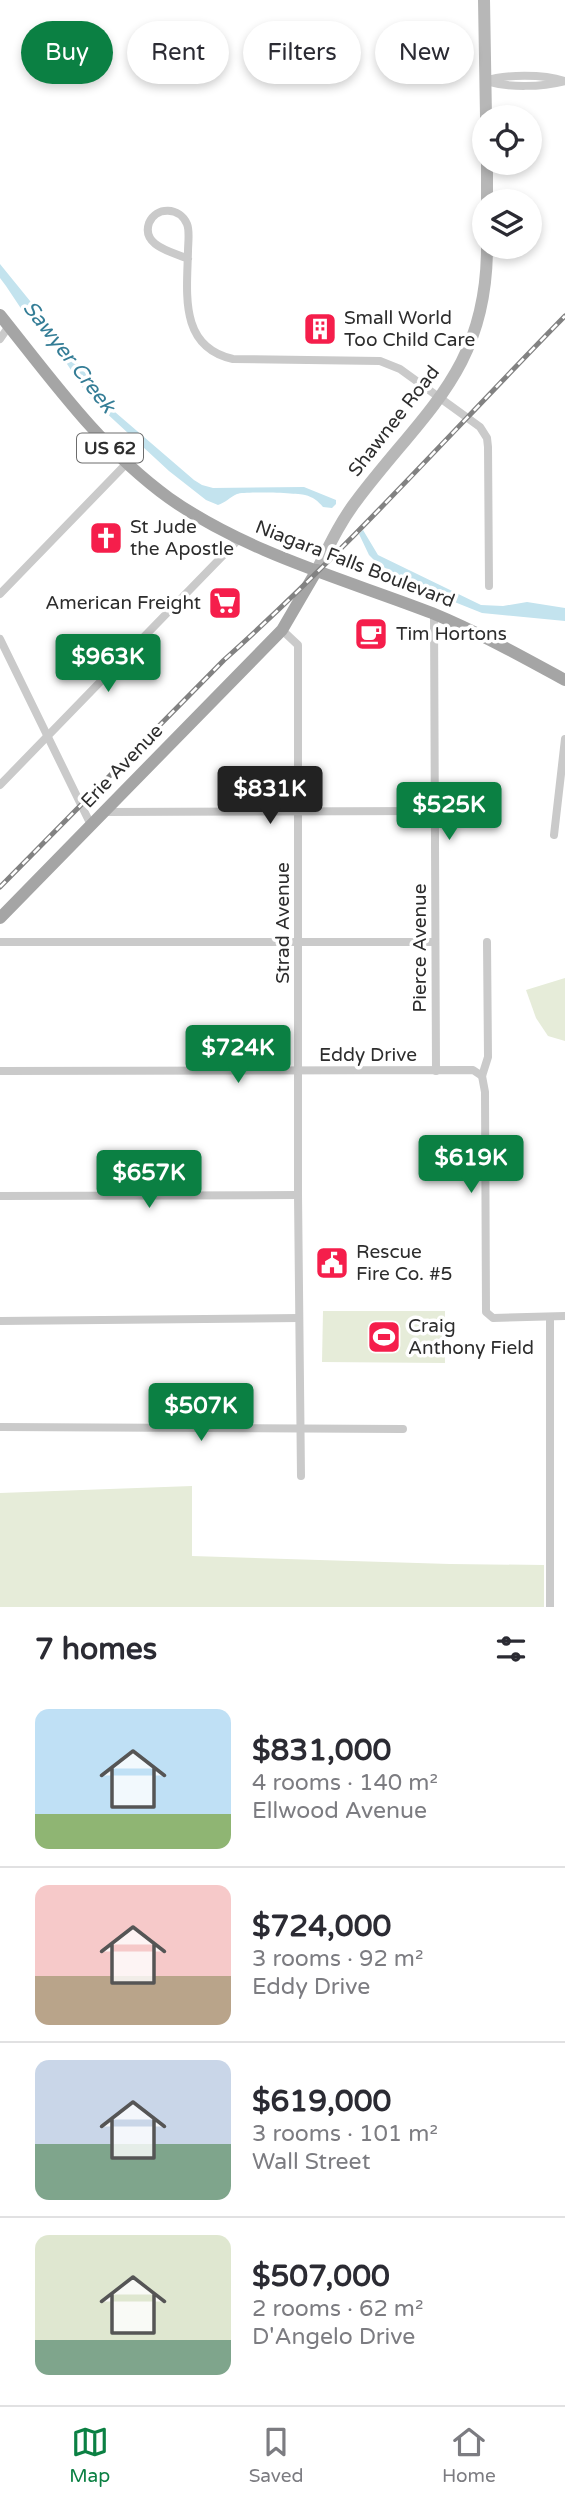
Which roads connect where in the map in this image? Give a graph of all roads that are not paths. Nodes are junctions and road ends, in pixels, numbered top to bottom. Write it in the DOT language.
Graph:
graph roads {
  1 [pos="484,0"];
  2 [pos="485,81"];
  3 [pos="564,81"];
  4 [pos="486,105"];
  5 [pos="188,259"];
  6 [pos="486,259"];
  7 [pos="0,315"];
  8 [pos="9,326"];
  9 [pos="0,339"];
  10 [pos="441,397"];
  11 [pos="126,464"];
  12 [pos="239,539"];
  13 [pos="317,570"];
  14 [pos="489,586"];
  15 [pos="0,594"];
  16 [pos="434,614"];
  17 [pos="282,630"];
  18 [pos="0,639"];
  19 [pos="565,680"];
  20 [pos="47,736"];
  21 [pos="565,739"];
  22 [pos="0,785"];
  23 [pos="435,811"];
  24 [pos="104,812"];
  25 [pos="298,812"];
  26 [pos="91,825"];
  27 [pos="554,835"];
  28 [pos="0,918"];
  29 [pos="298,940"];
  30 [pos="0,942"];
  31 [pos="435,942"];
  32 [pos="487,942"];
  33 [pos="299,1070"];
  34 [pos="0,1071"];
  35 [pos="436,1071"];
  36 [pos="482,1076"];
  37 [pos="298,1195"];
  38 [pos="0,1196"];
  39 [pos="565,1316"];
  40 [pos="550,1317"];
  41 [pos="299,1318"];
  42 [pos="0,1321"];
  43 [pos="0,1427"];
  44 [pos="300,1429"];
  45 [pos="403,1429"];
  46 [pos="301,1476"];
  47 [pos="550,1607"];
  1 -- 2 [label="main road"];
  2 -- 3 [label="street"];
  2 -- 4 [label="main road"];
  5 -- 5 [label="street"];
  5 -- 10 [label="street"];
  6 -- 10 [label="main road, Shawnee Road"];
  7 -- 8 [label="main road, Niagara Falls Boulevard / US 62"];
  8 -- 9 [label="street"];
  8 -- 11 [label="main road, Niagara Falls Boulevard / US 62"];
  10 -- 13 [label="main road, Shawnee Road"];
  10 -- 14 [label="street"];
  11 -- 12 [label="main road, Niagara Falls Boulevard / US 62"];
  11 -- 15 [label="street"];
  12 -- 13 [label="main road, Niagara Falls Boulevard / US 62"];
  12 -- 20 [label="street"];
  13 -- 16 [label="main road, Niagara Falls Boulevard / US 62"];
  13 -- 17 [label="main road, Erie Avenue"];
  16 -- 19 [label="main road, Niagara Falls Boulevard / US 62"];
  16 -- 23 [label="street, Pierce Avenue"];
  17 -- 24 [label="main road, Erie Avenue"];
  17 -- 25 [label="street, Strad Avenue"];
  18 -- 20 [label="street"];
  20 -- 22 [label="street"];
  20 -- 26 [label="street"];
  21 -- 27 [label="street"];
  23 -- 25 [label="street"];
  23 -- 31 [label="street, Pierce Avenue"];
  24 -- 25 [label="street"];
  24 -- 26 [label="main road, Erie Avenue"];
  25 -- 29 [label="street, Strad Avenue"];
  26 -- 28 [label="main road, Erie Avenue"];
  29 -- 30 [label="street"];
  29 -- 31 [label="street"];
  29 -- 33 [label="street, Strad Avenue"];
  31 -- 35 [label="street, Pierce Avenue"];
  32 -- 36 [label="street"];
  33 -- 34 [label="street, Eddy Drive"];
  33 -- 35 [label="street, Eddy Drive"];
  33 -- 37 [label="street, Strad Avenue"];
  35 -- 36 [label="street, Eddy Drive"];
  36 -- 40 [label="street"];
  37 -- 38 [label="street"];
  37 -- 41 [label="street, Strad Avenue"];
  39 -- 40 [label="street"];
  40 -- 47 [label="street"];
  41 -- 42 [label="street"];
  41 -- 44 [label="street, Strad Avenue"];
  43 -- 44 [label="street"];
  44 -- 45 [label="street"];
  44 -- 46 [label="street, Strad Avenue"];
}
